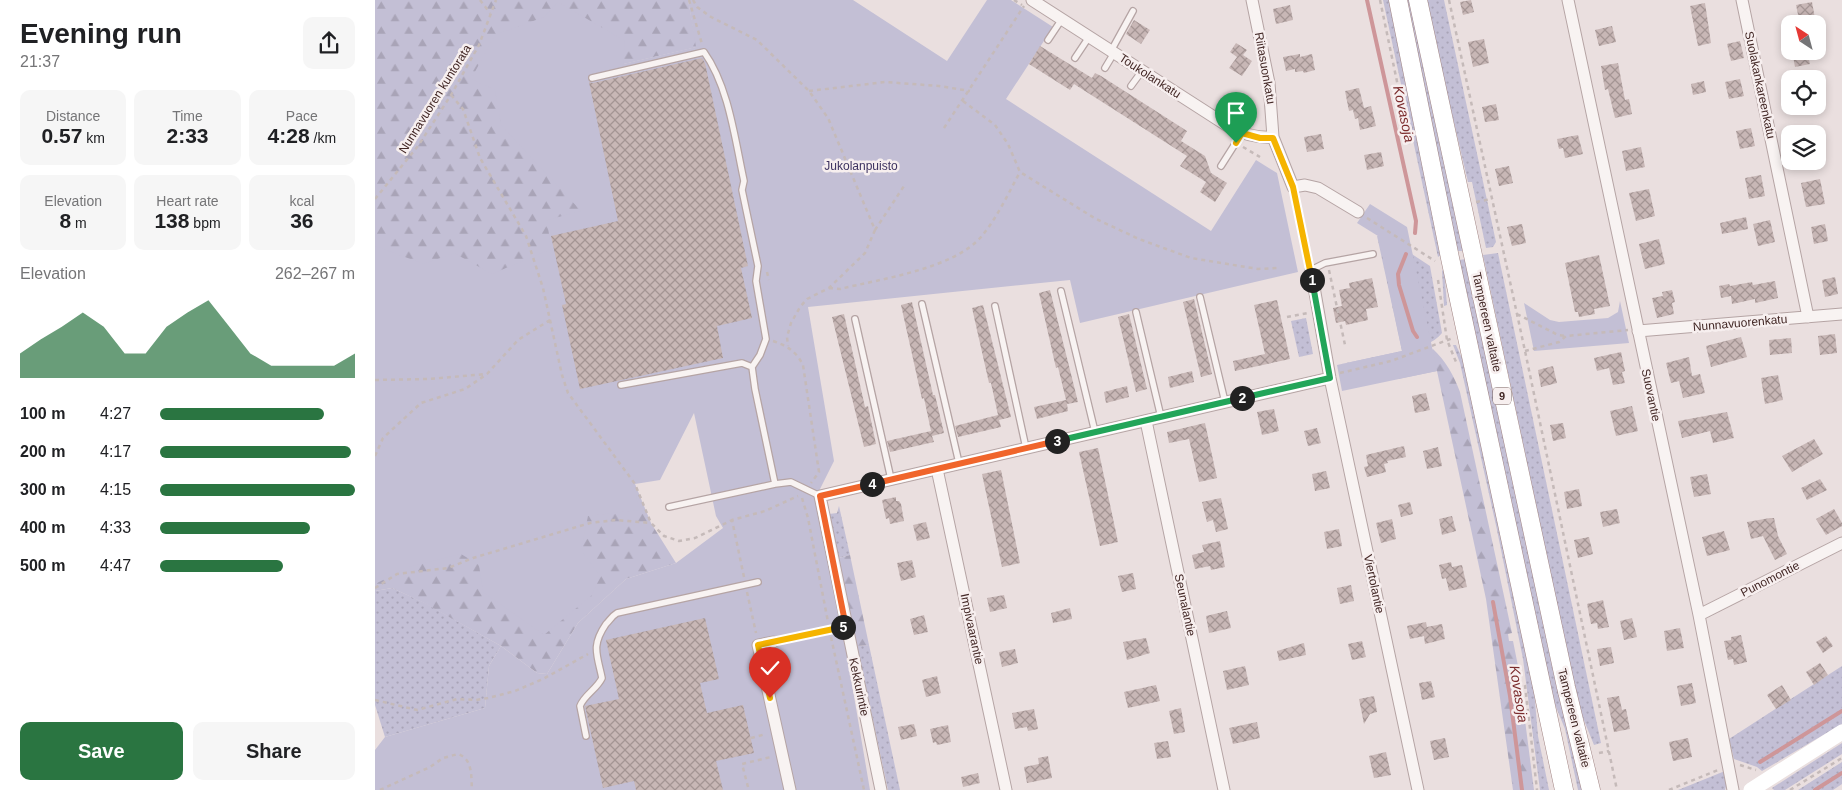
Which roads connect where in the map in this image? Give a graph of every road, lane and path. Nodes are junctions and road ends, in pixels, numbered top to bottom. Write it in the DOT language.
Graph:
graph roads {
  1 [pos="480,0"];
  2 [pos="496,0"];
  3 [pos="689,0"];
  4 [pos="693,0"];
  5 [pos="1027,0"];
  6 [pos="1032,0"];
  7 [pos="1252,0"];
  8 [pos="1398,0"];
  9 [pos="1418,0"];
  10 [pos="1449,0"];
  11 [pos="1568,0"];
  12 [pos="1742,0"];
  13 [pos="1048,5"];
  14 [pos="1133,11"];
  15 [pos="490,13"];
  16 [pos="1062,19"];
  17 [pos="1089,37"];
  18 [pos="1048,40"];
  19 [pos="704,52"];
  20 [pos="1113,52"];
  21 [pos="1075,58"];
  22 [pos="1105,68"];
  23 [pos="1141,71"];
  24 [pos="592,78"];
  25 [pos="1131,86"];
  26 [pos="809,91"];
  27 [pos="969,91"];
  28 [pos="451,95"];
  29 [pos="963,101"];
  30 [pos="945,128"];
  31 [pos="1242,133"];
  32 [pos="1273,138"];
  33 [pos="1221,166"];
  34 [pos="1020,172"];
  35 [pos="904,186"];
  36 [pos="1293,187"];
  37 [pos="1491,199"];
  38 [pos="375,200"];
  39 [pos="1475,202"];
  40 [pos="1358,212"];
  41 [pos="875,230"];
  42 [pos="1373,254"];
  43 [pos="1435,261"];
  44 [pos="1327,263"];
  45 [pos="1277,268"];
  46 [pos="1311,270"];
  47 [pos="829,288"];
  48 [pos="1061,291"];
  49 [pos="1200,297"];
  50 [pos="922,304"];
  51 [pos="995,306"];
  52 [pos="1318,310"];
  53 [pos="1136,312"];
  54 [pos="1517,314"];
  55 [pos="1842,314"];
  56 [pos="1287,317"];
  57 [pos="1808,317"];
  58 [pos="855,319"];
  59 [pos="551,320"];
  60 [pos="1638,331"];
  61 [pos="1566,336"];
  62 [pos="1453,338"];
  63 [pos="766,340"];
  64 [pos="1345,345"];
  65 [pos="788,346"];
  66 [pos="1525,351"];
  67 [pos="752,367"];
  68 [pos="487,374"];
  69 [pos="1330,378"];
  70 [pos="375,380"];
  71 [pos="621,386"];
  72 [pos="1225,402"];
  73 [pos="1161,417"];
  74 [pos="1146,421"];
  75 [pos="1095,432"];
  76 [pos="1026,448"];
  77 [pos="375,456"];
  78 [pos="959,463"];
  79 [pos="937,469"];
  80 [pos="891,479"];
  81 [pos="775,484"];
  82 [pos="806,490"];
  83 [pos="820,496"];
  84 [pos="669,507"];
  85 [pos="732,520"];
  86 [pos="651,523"];
  87 [pos="1842,543"];
  88 [pos="758,582"];
  89 [pos="745,584"];
  90 [pos="375,588"];
  91 [pos="1699,615"];
  92 [pos="846,627"];
  93 [pos="829,630"];
  94 [pos="773,642"];
  95 [pos="758,645"];
  96 [pos="596,650"];
  97 [pos="375,700"];
  98 [pos="777,731"];
  99 [pos="1842,732"];
  100 [pos="586,736"];
  101 [pos="751,738"];
  102 [pos="1609,751"];
  103 [pos="1599,753"];
  104 [pos="782,755"];
  105 [pos="1842,758"];
  106 [pos="1729,766"];
  107 [pos="1756,770"];
  108 [pos="748,787"];
  109 [pos="379,790"];
  110 [pos="472,790"];
  111 [pos="790,790"];
  112 [pos="864,790"];
  113 [pos="879,790"];
  114 [pos="1006,790"];
  115 [pos="1224,790"];
  116 [pos="1418,790"];
  117 [pos="1564,790"];
  118 [pos="1591,790"];
  119 [pos="1617,790"];
  120 [pos="1669,790"];
  121 [pos="1733,790"];
  122 [pos="1751,790"];
  123 [pos="1790,790"];
  1 -- 15 [label="path"];
  2 -- 15 [label="path, Nunnavuoren kuntorata"];
  3 -- 19 [label="path"];
  4 -- 26 [label="path"];
  5 -- 27 [label="path"];
  6 -- 13 [label="street, Toukolankatu"];
  7 -- 32 [label="street, Riitasuonkatu"];
  8 -- 117 [label="highway, Tampereen valtatie / 9"];
  9 -- 118 [label="highway, Tampereen valtatie / 9"];
  10 -- 37 [label="path"];
  11 -- 60 [label="street, Suovantie"];
  12 -- 57 [label="street, Suolakankareenkatu"];
  13 -- 16 [label="street, Toukolankatu"];
  14 -- 20 [label="lane"];
  15 -- 28 [label="path, Nunnavuoren kuntorata"];
  16 -- 17 [label="street, Toukolankatu"];
  16 -- 18 [label="lane"];
  17 -- 20 [label="street, Toukolankatu"];
  17 -- 21 [label="lane"];
  19 -- 24 [label="lane"];
  19 -- 63 [label="lane"];
  20 -- 22 [label="lane"];
  20 -- 23 [label="street, Toukolankatu"];
  23 -- 25 [label="lane"];
  23 -- 31 [label="street, Toukolankatu"];
  26 -- 27 [label="path"];
  26 -- 41 [label="path"];
  27 -- 29 [label="path"];
  28 -- 38 [label="path, Nunnavuoren kuntorata"];
  28 -- 59 [label="path"];
  29 -- 30 [label="path"];
  29 -- 34 [label="path"];
  31 -- 32 [label="street, Toukolankatu"];
  31 -- 33 [label="lane"];
  32 -- 36 [label="street, Riitasuonkatu"];
  34 -- 45 [label="path"];
  34 -- 47 [label="path"];
  35 -- 41 [label="path"];
  36 -- 40 [label="street"];
  36 -- 46 [label="path"];
  37 -- 39 [label="path"];
  37 -- 54 [label="path"];
  40 -- 43 [label="path"];
  41 -- 47 [label="path"];
  42 -- 44 [label="lane"];
  44 -- 46 [label="lane"];
  44 -- 64 [label="path"];
  46 -- 52 [label="street, Viertolantie"];
  47 -- 65 [label="path"];
  48 -- 75 [label="lane"];
  49 -- 72 [label="lane"];
  50 -- 78 [label="lane"];
  51 -- 76 [label="lane"];
  52 -- 56 [label="path"];
  52 -- 69 [label="street, Viertolantie"];
  53 -- 73 [label="lane"];
  54 -- 61 [label="path"];
  54 -- 66 [label="path"];
  55 -- 57 [label="street, Nunnavuorenkatu"];
  57 -- 60 [label="street, Nunnavuorenkatu"];
  58 -- 80 [label="lane"];
  59 -- 68 [label="path"];
  59 -- 86 [label="path"];
  60 -- 61 [label="path"];
  60 -- 91 [label="street, Suovantie"];
  61 -- 66 [label="path"];
  62 -- 69 [label="path"];
  63 -- 65 [label="path"];
  63 -- 67 [label="lane"];
  65 -- 82 [label="path"];
  66 -- 102 [label="path"];
  67 -- 71 [label="lane"];
  67 -- 81 [label="lane"];
  68 -- 70 [label="path"];
  68 -- 77 [label="path"];
  69 -- 72 [label="street"];
  69 -- 116 [label="street, Viertolantie"];
  72 -- 73 [label="street"];
  73 -- 74 [label="street"];
  74 -- 75 [label="street"];
  74 -- 115 [label="street, Seunalantie"];
  75 -- 76 [label="street"];
  76 -- 78 [label="street"];
  78 -- 79 [label="street"];
  79 -- 80 [label="street"];
  79 -- 114 [label="street, Impivaarantie"];
  80 -- 83 [label="street"];
  81 -- 82 [label="lane"];
  81 -- 84 [label="lane"];
  82 -- 83 [label="lane"];
  83 -- 92 [label="street, Kekkurintie"];
  85 -- 86 [label="path"];
  85 -- 89 [label="path"];
  85 -- 93 [label="path"];
  86 -- 90 [label="path"];
  87 -- 91 [label="street, Punomontie"];
  88 -- 89 [label="lane"];
  89 -- 95 [label="path"];
  89 -- 96 [label="lane"];
  91 -- 106 [label="street, Suovantie"];
  92 -- 93 [label="lane"];
  92 -- 113 [label="street, Kekkurintie"];
  93 -- 94 [label="lane"];
  93 -- 112 [label="path"];
  94 -- 95 [label="street"];
  95 -- 98 [label="street"];
  96 -- 97 [label="path"];
  96 -- 100 [label="lane"];
  98 -- 101 [label="path"];
  98 -- 104 [label="street"];
  99 -- 122 [label="main road"];
  102 -- 103 [label="path"];
  102 -- 119 [label="path"];
  104 -- 108 [label="path"];
  104 -- 111 [label="street"];
  105 -- 123 [label="path"];
  106 -- 107 [label="path"];
  106 -- 120 [label="path"];
  106 -- 121 [label="street, Suovantie"];
  109 -- 110 [label="path"];
}
